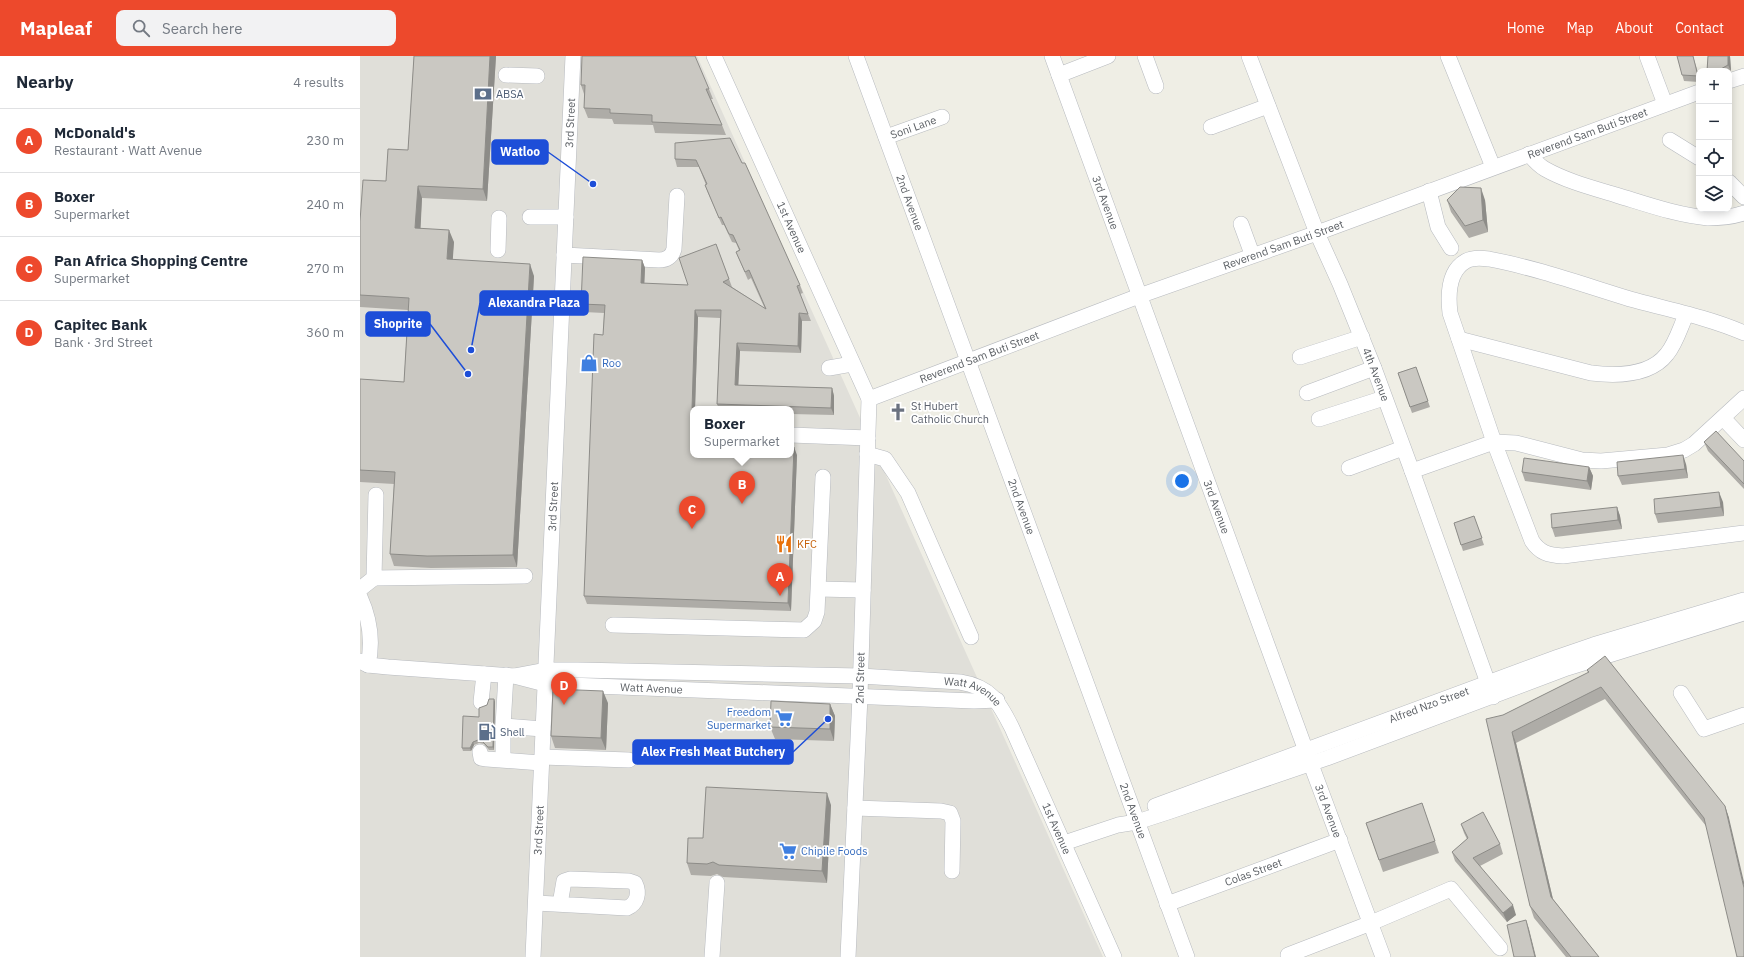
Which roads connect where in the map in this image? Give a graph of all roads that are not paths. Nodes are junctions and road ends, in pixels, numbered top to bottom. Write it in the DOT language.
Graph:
graph roads {
  1 [pos="573,56"];
  2 [pos="714,56"];
  3 [pos="856,56"];
  4 [pos="1052,56"];
  5 [pos="1108,56"];
  6 [pos="1145,56"];
  7 [pos="1249,56"];
  8 [pos="1448,56"];
  9 [pos="1647,56"];
  10 [pos="1059,74"];
  11 [pos="506,76"];
  12 [pos="537,76"];
  13 [pos="1744,76"];
  14 [pos="1732,80"];
  15 [pos="1156,86"];
  16 [pos="1696,93"];
  17 [pos="1665,104"];
  18 [pos="1268,106"];
  19 [pos="942,117"];
  20 [pos="1210,127"];
  21 [pos="886,137"];
  22 [pos="1670,140"];
  23 [pos="1529,154"];
  24 [pos="1696,156"];
  25 [pos="1493,167"];
  26 [pos="1732,185"];
  27 [pos="1429,191"];
  28 [pos="677,196"];
  29 [pos="1744,197"];
  30 [pos="1744,214"];
  31 [pos="530,217"];
  32 [pos="566,217"];
  33 [pos="499,218"];
  34 [pos="1241,224"];
  35 [pos="1316,233"];
  36 [pos="1451,248"];
  37 [pos="498,250"];
  38 [pos="1252,254"];
  39 [pos="564,255"];
  40 [pos="1139,296"];
  41 [pos="1686,315"];
  42 [pos="1744,334"];
  43 [pos="1362,336"];
  44 [pos="1459,339"];
  45 [pos="1300,357"];
  46 [pos="968,361"];
  47 [pos="852,364"];
  48 [pos="829,368"];
  49 [pos="1374,368"];
  50 [pos="1307,393"];
  51 [pos="1384,398"];
  52 [pos="1744,398"];
  53 [pos="869,399"];
  54 [pos="1723,418"];
  55 [pos="1319,419"];
  56 [pos="794,435"];
  57 [pos="868,438"];
  58 [pos="1744,440"];
  59 [pos="1494,442"];
  60 [pos="1403,448"];
  61 [pos="867,454"];
  62 [pos="1349,468"];
  63 [pos="1412,471"];
  64 [pos="823,478"];
  65 [pos="376,494"];
  66 [pos="1744,533"];
  67 [pos="525,576"];
  68 [pos="374,578"];
  69 [pos="360,589"];
  70 [pos="819,589"];
  71 [pos="863,590"];
  72 [pos="360,597"];
  73 [pos="1744,600"];
  74 [pos="1744,614"];
  75 [pos="612,625"];
  76 [pos="971,637"];
  77 [pos="363,666"];
  78 [pos="484,674"];
  79 [pos="510,675"];
  80 [pos="860,676"];
  81 [pos="546,677"];
  82 [pos="1490,690"];
  83 [pos="1681,693"];
  84 [pos="860,696"];
  85 [pos="997,700"];
  86 [pos="480,702"];
  87 [pos="1744,715"];
  88 [pos="503,726"];
  89 [pos="543,729"];
  90 [pos="480,752"];
  91 [pos="1308,757"];
  92 [pos="503,759"];
  93 [pos="542,760"];
  94 [pos="629,760"];
  95 [pos="855,808"];
  96 [pos="1136,819"];
  97 [pos="1340,840"];
  98 [pos="1064,844"];
  99 [pos="952,871"];
  100 [pos="717,883"];
  101 [pos="536,903"];
  102 [pos="560,904"];
  103 [pos="1167,904"];
  104 [pos="1371,924"];
  105 [pos="1500,948"];
  106 [pos="1288,955"];
  107 [pos="533,957"];
  108 [pos="712,957"];
  109 [pos="848,957"];
  110 [pos="1114,957"];
  111 [pos="1188,957"];
  112 [pos="1383,957"];
  1 -- 32 [label="street, 3rd Street"];
  2 -- 47 [label="street, 1st Avenue"];
  3 -- 21 [label="street, 2nd Avenue"];
  4 -- 10 [label="street, 3rd Avenue"];
  5 -- 10 [label="street"];
  6 -- 15 [label="street"];
  7 -- 18 [label="street, 4th Avenue"];
  8 -- 25 [label="street"];
  9 -- 17 [label="street"];
  10 -- 40 [label="street, 3rd Avenue"];
  11 -- 12 [label="street"];
  13 -- 14 [label="street"];
  16 -- 17 [label="street, Reverend Sam Buti Street"];
  17 -- 23 [label="street, Reverend Sam Buti Street"];
  18 -- 20 [label="street"];
  18 -- 35 [label="street, 4th Avenue"];
  19 -- 21 [label="street, Soni Lane"];
  21 -- 46 [label="street, 2nd Avenue"];
  22 -- 24 [label="street"];
  23 -- 25 [label="street, Reverend Sam Buti Street"];
  23 -- 30 [label="street"];
  25 -- 27 [label="street, Reverend Sam Buti Street"];
  26 -- 29 [label="street"];
  27 -- 35 [label="street, Reverend Sam Buti Street"];
  27 -- 36 [label="street"];
  28 -- 39 [label="street"];
  31 -- 32 [label="street"];
  32 -- 39 [label="street, 3rd Street"];
  33 -- 37 [label="street"];
  34 -- 38 [label="street"];
  35 -- 38 [label="street, Reverend Sam Buti Street"];
  35 -- 43 [label="street, 4th Avenue"];
  38 -- 40 [label="street, Reverend Sam Buti Street"];
  39 -- 81 [label="street, 3rd Street"];
  40 -- 46 [label="street, Reverend Sam Buti Street"];
  40 -- 91 [label="street, 3rd Avenue"];
  41 -- 42 [label="street"];
  41 -- 44 [label="street"];
  41 -- 44 [label="street"];
  43 -- 45 [label="street"];
  43 -- 49 [label="street, 4th Avenue"];
  44 -- 59 [label="street"];
  46 -- 53 [label="street, Reverend Sam Buti Street"];
  46 -- 96 [label="street, 2nd Avenue"];
  47 -- 48 [label="street"];
  47 -- 53 [label="street, 1st Avenue"];
  49 -- 50 [label="street"];
  49 -- 51 [label="street, 4th Avenue"];
  51 -- 55 [label="street"];
  51 -- 60 [label="street, 4th Avenue"];
  52 -- 54 [label="street"];
  53 -- 57 [label="street, 2nd Street"];
  54 -- 58 [label="street"];
  54 -- 59 [label="street"];
  56 -- 57 [label="street"];
  57 -- 61 [label="street, 2nd Street"];
  59 -- 63 [label="street"];
  59 -- 66 [label="street"];
  60 -- 62 [label="street"];
  60 -- 63 [label="street, 4th Avenue"];
  61 -- 71 [label="street, 2nd Street"];
  61 -- 76 [label="street"];
  63 -- 82 [label="street, 4th Avenue"];
  64 -- 70 [label="street"];
  65 -- 68 [label="street"];
  67 -- 68 [label="street"];
  68 -- 69 [label="street"];
  70 -- 71 [label="street"];
  70 -- 75 [label="street"];
  71 -- 80 [label="street, 2nd Street"];
  72 -- 77 [label="street"];
  73 -- 82 [label="street, Alfred Nzo Street"];
  74 -- 82 [label="street, Alfred Nzo Street"];
  77 -- 78 [label="street, Watt Avenue"];
  78 -- 79 [label="street, Watt Avenue"];
  78 -- 86 [label="street"];
  79 -- 81 [label="street, Watt Avenue"];
  79 -- 88 [label="street"];
  80 -- 81 [label="street, Watt Avenue"];
  80 -- 84 [label="street, 2nd Street"];
  80 -- 85 [label="street, Watt Avenue"];
  81 -- 84 [label="street, Watt Avenue"];
  81 -- 89 [label="street, 3rd Street"];
  82 -- 91 [label="street, Alfred Nzo Street"];
  83 -- 87 [label="street"];
  84 -- 85 [label="street, Watt Avenue"];
  84 -- 95 [label="street, 2nd Street"];
  85 -- 98 [label="street, 1st Avenue"];
  88 -- 89 [label="street"];
  88 -- 92 [label="street"];
  89 -- 93 [label="street, 3rd Street"];
  90 -- 92 [label="street"];
  91 -- 96 [label="street, Alfred Nzo Street"];
  91 -- 97 [label="street, 3rd Avenue"];
  92 -- 93 [label="street"];
  93 -- 94 [label="street"];
  93 -- 101 [label="street, 3rd Street"];
  95 -- 99 [label="street"];
  95 -- 109 [label="street, 2nd Street"];
  96 -- 98 [label="street, Alfred Nzo Street"];
  96 -- 103 [label="street, 2nd Avenue"];
  97 -- 103 [label="street, Colas Street"];
  97 -- 104 [label="street, 3rd Avenue"];
  98 -- 110 [label="street, 1st Avenue"];
  100 -- 108 [label="street"];
  101 -- 102 [label="street"];
  101 -- 107 [label="street, 3rd Street"];
  102 -- 102 [label="street"];
  103 -- 111 [label="street, 2nd Avenue"];
  104 -- 105 [label="street"];
  104 -- 106 [label="street"];
  104 -- 112 [label="street, 3rd Avenue"];
}
